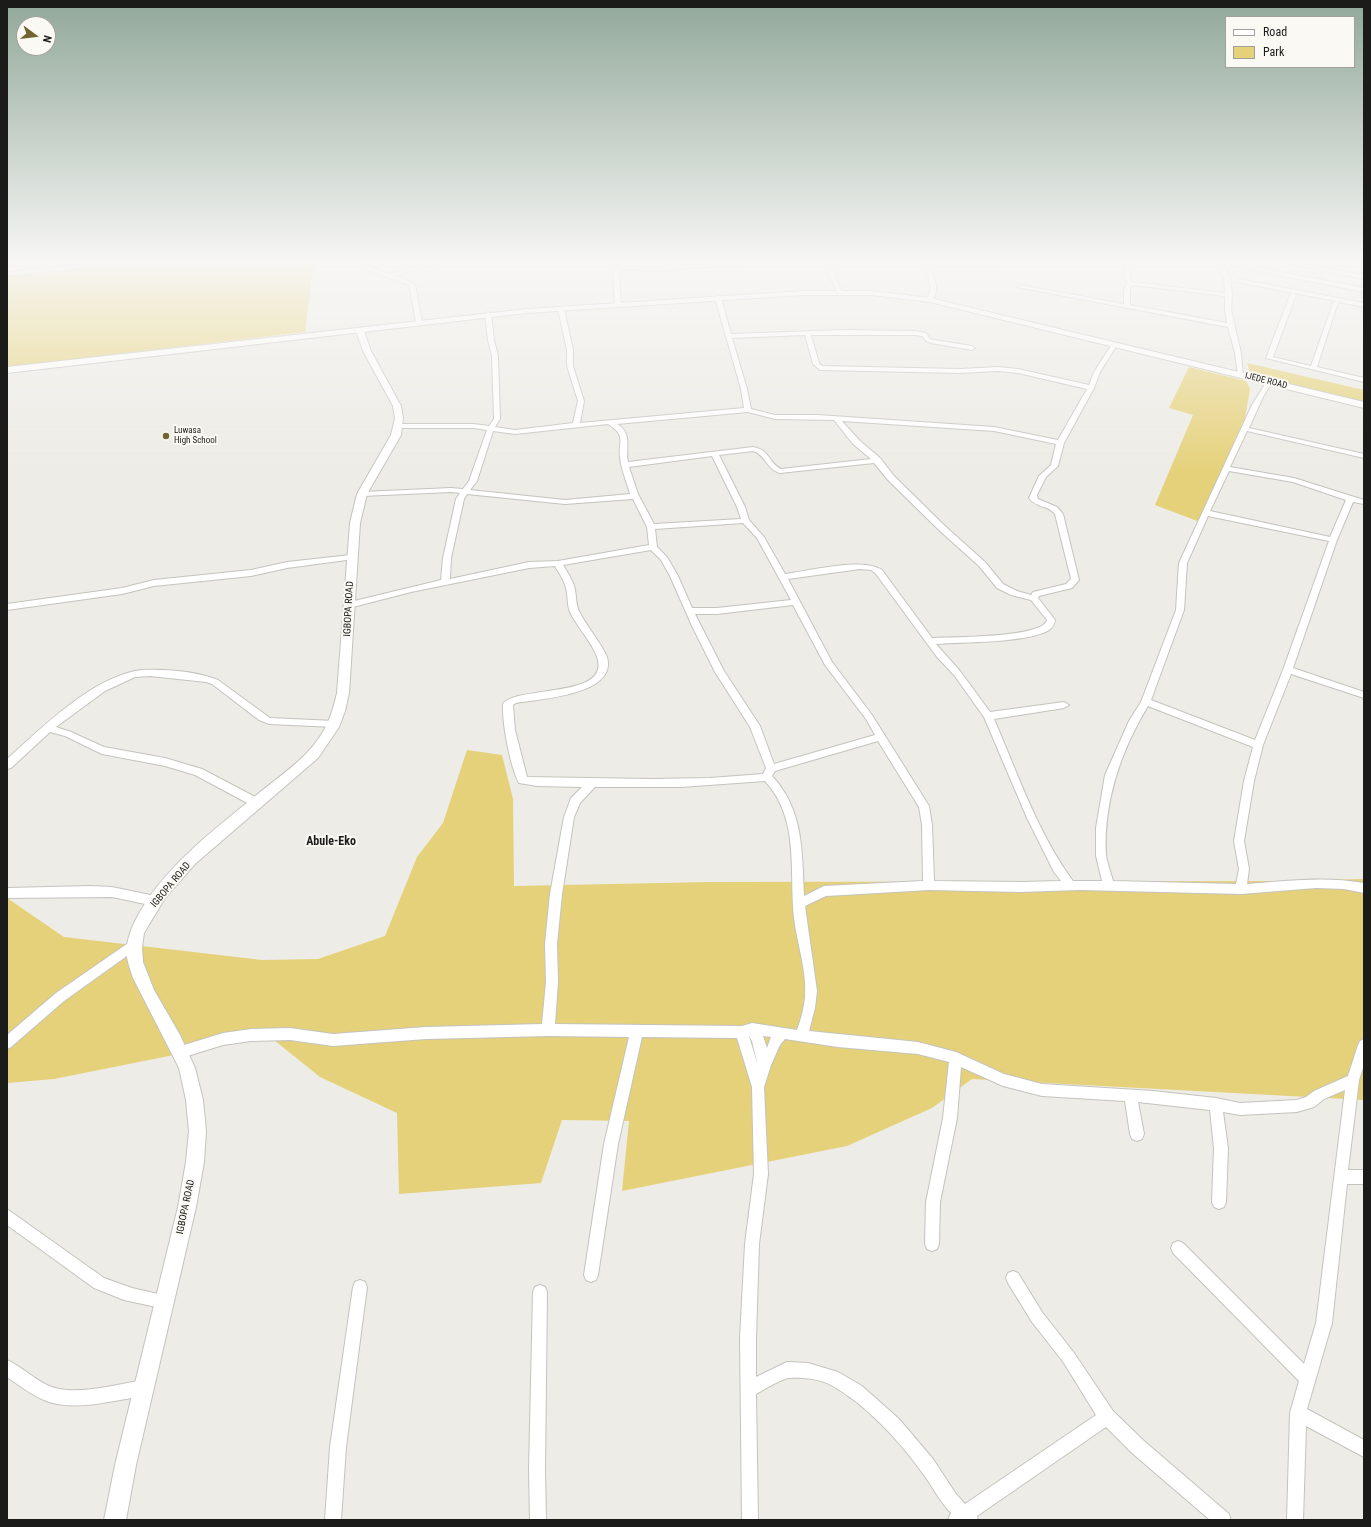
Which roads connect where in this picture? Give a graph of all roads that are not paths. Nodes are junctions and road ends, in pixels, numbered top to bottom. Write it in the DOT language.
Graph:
graph roads {
  1 [pos="349,332"];
  2 [pos="360,332"];
  3 [pos="490,332"];
  4 [pos="566,332"];
  5 [pos="727,332"];
  6 [pos="833,332"];
  7 [pos="862,332"];
  8 [pos="1062,332"];
  9 [pos="1234,332"];
  10 [pos="1280,332"];
  11 [pos="1326,332"];
  12 [pos="807,333"];
  13 [pos="728,336"];
  14 [pos="1114,345"];
  15 [pos="972,348"];
  16 [pos="1314,368"];
  17 [pos="7,370"];
  18 [pos="1241,375"];
  19 [pos="1364,380"];
  20 [pos="1269,382"];
  21 [pos="1090,388"];
  22 [pos="1364,404"];
  23 [pos="748,410"];
  24 [pos="837,419"];
  25 [pos="620,424"];
  26 [pos="576,425"];
  27 [pos="398,426"];
  28 [pos="490,428"];
  29 [pos="1246,429"];
  30 [pos="1060,443"];
  31 [pos="714,454"];
  32 [pos="1364,456"];
  33 [pos="877,460"];
  34 [pos="625,465"];
  35 [pos="1226,468"];
  36 [pos="464,492"];
  37 [pos="362,494"];
  38 [pos="635,496"];
  39 [pos="1350,500"];
  40 [pos="1364,502"];
  41 [pos="1207,513"];
  42 [pos="745,521"];
  43 [pos="651,526"];
  44 [pos="1333,540"];
  45 [pos="653,547"];
  46 [pos="351,557"];
  47 [pos="558,563"];
  48 [pos="784,577"];
  49 [pos="446,583"];
  50 [pos="1034,598"];
  51 [pos="795,602"];
  52 [pos="349,605"];
  53 [pos="7,607"];
  54 [pos="690,611"];
  55 [pos="932,641"];
  56 [pos="1288,670"];
  57 [pos="1364,695"];
  58 [pos="1146,702"];
  59 [pos="1064,705"];
  60 [pos="988,716"];
  61 [pos="335,724"];
  62 [pos="48,728"];
  63 [pos="881,737"];
  64 [pos="1258,745"];
  65 [pos="7,764"];
  66 [pos="769,773"];
  67 [pos="593,783"];
  68 [pos="257,803"];
  69 [pos="929,885"];
  70 [pos="1070,885"];
  71 [pos="1109,886"];
  72 [pos="1364,888"];
  73 [pos="1241,889"];
  74 [pos="7,893"];
  75 [pos="155,901"];
  76 [pos="799,904"];
  77 [pos="134,944"];
  78 [pos="548,1030"];
  79 [pos="637,1030"];
  80 [pos="747,1031"];
  81 [pos="783,1033"];
  82 [pos="802,1035"];
  83 [pos="7,1043"];
  84 [pos="1363,1051"];
  85 [pos="181,1052"];
  86 [pos="956,1058"];
  87 [pos="765,1065"];
  88 [pos="1353,1080"];
  89 [pos="758,1087"];
  90 [pos="1130,1095"];
  91 [pos="1216,1104"];
  92 [pos="1137,1134"];
  93 [pos="1341,1177"];
  94 [pos="1364,1177"];
  95 [pos="1219,1202"];
  96 [pos="7,1216"];
  97 [pos="932,1244"];
  98 [pos="1178,1248"];
  99 [pos="592,1275"];
  100 [pos="1013,1278"];
  101 [pos="360,1287"];
  102 [pos="540,1292"];
  103 [pos="166,1302"];
  104 [pos="7,1368"];
  105 [pos="1308,1379"];
  106 [pos="144,1388"];
  107 [pos="749,1388"];
  108 [pos="1298,1413"];
  109 [pos="1107,1417"];
  110 [pos="1364,1449"];
  111 [pos="963,1518"];
  112 [pos="115,1520"];
  113 [pos="333,1520"];
  114 [pos="538,1520"];
  115 [pos="750,1520"];
  116 [pos="1223,1520"];
  117 [pos="1295,1520"];
  1 -- 17 [label="main road, IJEDE ROAD"];
  2 -- 27 [label="street, IGBOPA ROAD"];
  3 -- 28 [label="street"];
  4 -- 26 [label="street"];
  5 -- 13 [label="street"];
  6 -- 12 [label="street"];
  7 -- 15 [label="street"];
  8 -- 14 [label="main road, IJEDE ROAD"];
  9 -- 18 [label="street"];
  10 -- 16 [label="street"];
  11 -- 16 [label="street"];
  12 -- 13 [label="street"];
  12 -- 21 [label="street"];
  13 -- 23 [label="street"];
  14 -- 18 [label="main road, IJEDE ROAD"];
  14 -- 21 [label="street"];
  16 -- 19 [label="street"];
  18 -- 20 [label="main road, IJEDE ROAD"];
  20 -- 22 [label="main road, IJEDE ROAD"];
  20 -- 29 [label="street"];
  21 -- 30 [label="street"];
  23 -- 24 [label="street"];
  23 -- 25 [label="street"];
  24 -- 30 [label="street"];
  24 -- 33 [label="street"];
  25 -- 26 [label="street"];
  25 -- 34 [label="street"];
  26 -- 28 [label="street"];
  27 -- 28 [label="street"];
  27 -- 37 [label="street, IGBOPA ROAD"];
  28 -- 36 [label="street"];
  29 -- 32 [label="street"];
  29 -- 35 [label="street"];
  30 -- 50 [label="street"];
  31 -- 33 [label="street"];
  31 -- 34 [label="street"];
  31 -- 42 [label="street"];
  33 -- 50 [label="street"];
  34 -- 38 [label="street"];
  35 -- 39 [label="street"];
  35 -- 41 [label="street"];
  36 -- 37 [label="street"];
  36 -- 38 [label="street"];
  36 -- 49 [label="street"];
  37 -- 46 [label="street, IGBOPA ROAD"];
  38 -- 43 [label="street"];
  39 -- 40 [label="street"];
  39 -- 44 [label="street"];
  41 -- 44 [label="street"];
  41 -- 58 [label="street"];
  42 -- 43 [label="street"];
  42 -- 48 [label="street"];
  43 -- 45 [label="street"];
  44 -- 56 [label="street"];
  45 -- 47 [label="street"];
  45 -- 54 [label="street"];
  46 -- 52 [label="street, IGBOPA ROAD"];
  46 -- 53 [label="street"];
  47 -- 49 [label="street"];
  47 -- 67 [label="street"];
  48 -- 51 [label="street"];
  48 -- 55 [label="street"];
  49 -- 52 [label="street"];
  50 -- 55 [label="street"];
  51 -- 54 [label="street"];
  51 -- 63 [label="street"];
  52 -- 61 [label="street, IGBOPA ROAD"];
  54 -- 66 [label="street"];
  55 -- 60 [label="street"];
  56 -- 57 [label="street"];
  56 -- 64 [label="street"];
  58 -- 64 [label="street"];
  58 -- 71 [label="street"];
  59 -- 60 [label="street"];
  60 -- 70 [label="street"];
  61 -- 62 [label="street"];
  61 -- 68 [label="street, IGBOPA ROAD"];
  62 -- 65 [label="street"];
  62 -- 68 [label="street"];
  63 -- 66 [label="street"];
  63 -- 69 [label="street"];
  64 -- 73 [label="street"];
  66 -- 67 [label="street"];
  66 -- 76 [label="street"];
  67 -- 78 [label="street"];
  68 -- 75 [label="street, IGBOPA ROAD"];
  69 -- 70 [label="street"];
  69 -- 76 [label="street"];
  70 -- 71 [label="street"];
  71 -- 73 [label="street"];
  72 -- 73 [label="street"];
  74 -- 75 [label="street"];
  75 -- 77 [label="street, IGBOPA ROAD"];
  76 -- 82 [label="street"];
  77 -- 83 [label="street"];
  77 -- 85 [label="street, IGBOPA ROAD"];
  78 -- 79 [label="street"];
  78 -- 85 [label="street"];
  79 -- 80 [label="street"];
  79 -- 99 [label="street"];
  80 -- 81 [label="street"];
  80 -- 87 [label="street"];
  80 -- 89 [label="street"];
  81 -- 82 [label="street"];
  81 -- 87 [label="street"];
  82 -- 86 [label="street"];
  84 -- 88 [label="street"];
  85 -- 103 [label="street, IGBOPA ROAD"];
  86 -- 90 [label="street"];
  86 -- 97 [label="street"];
  87 -- 89 [label="street"];
  88 -- 91 [label="street"];
  88 -- 93 [label="street"];
  89 -- 107 [label="street"];
  90 -- 91 [label="street"];
  90 -- 92 [label="street"];
  91 -- 95 [label="street"];
  93 -- 94 [label="street"];
  93 -- 105 [label="street"];
  96 -- 103 [label="street"];
  98 -- 105 [label="street"];
  100 -- 109 [label="street"];
  101 -- 113 [label="street"];
  102 -- 114 [label="street"];
  103 -- 106 [label="street, IGBOPA ROAD"];
  104 -- 106 [label="street"];
  105 -- 108 [label="street"];
  106 -- 112 [label="street, IGBOPA ROAD"];
  107 -- 111 [label="street"];
  107 -- 115 [label="street"];
  108 -- 110 [label="street"];
  108 -- 117 [label="street"];
  109 -- 111 [label="street"];
  109 -- 116 [label="street"];
}
